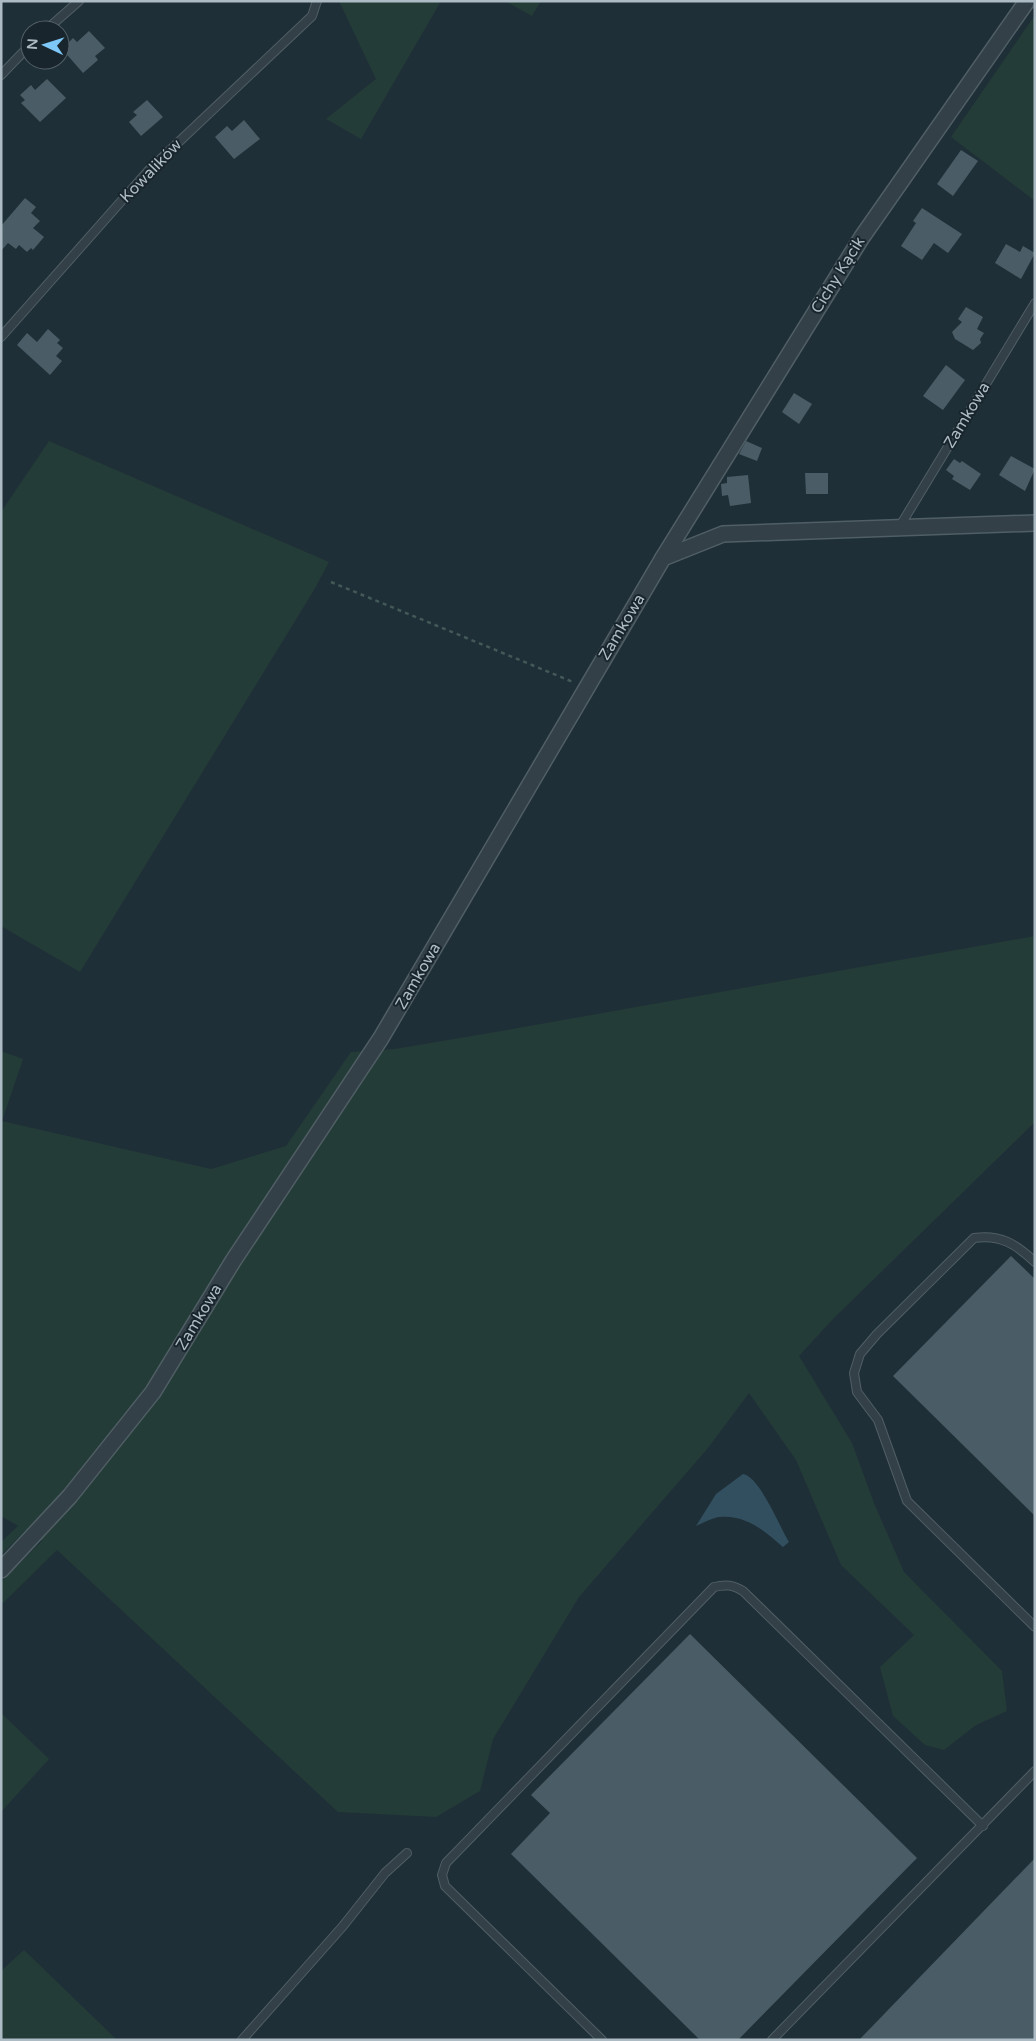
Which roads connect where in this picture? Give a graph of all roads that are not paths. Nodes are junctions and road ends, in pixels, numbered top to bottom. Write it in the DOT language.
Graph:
graph roads {
  1 [pos="79,1"];
  2 [pos="317,1"];
  3 [pos="1027,1"];
  4 [pos="57,20"];
  5 [pos="20,55"];
  6 [pos="1,75"];
  7 [pos="1035,303"];
  8 [pos="1,337"];
  9 [pos="1035,523"];
  10 [pos="900,526"];
  11 [pos="663,558"];
  12 [pos="1035,1262"];
  13 [pos="1,1570"];
  14 [pos="1035,1627"];
  15 [pos="1035,1771"];
  16 [pos="982,1826"];
  17 [pos="407,1853"];
  18 [pos="242,2040"];
  19 [pos="602,2040"];
  20 [pos="772,2040"];
  1 -- 4 [label="lane"];
  2 -- 8 [label="lane, Kowalików"];
  3 -- 11 [label="street, Cichy Kącik"];
  5 -- 6 [label="lane"];
  7 -- 10 [label="lane, Zamkowa"];
  9 -- 10 [label="street"];
  10 -- 11 [label="street"];
  11 -- 13 [label="street, Zamkowa"];
  12 -- 14 [label="lane"];
  15 -- 16 [label="lane"];
  16 -- 19 [label="lane"];
  16 -- 20 [label="lane"];
  17 -- 18 [label="lane"];
}
